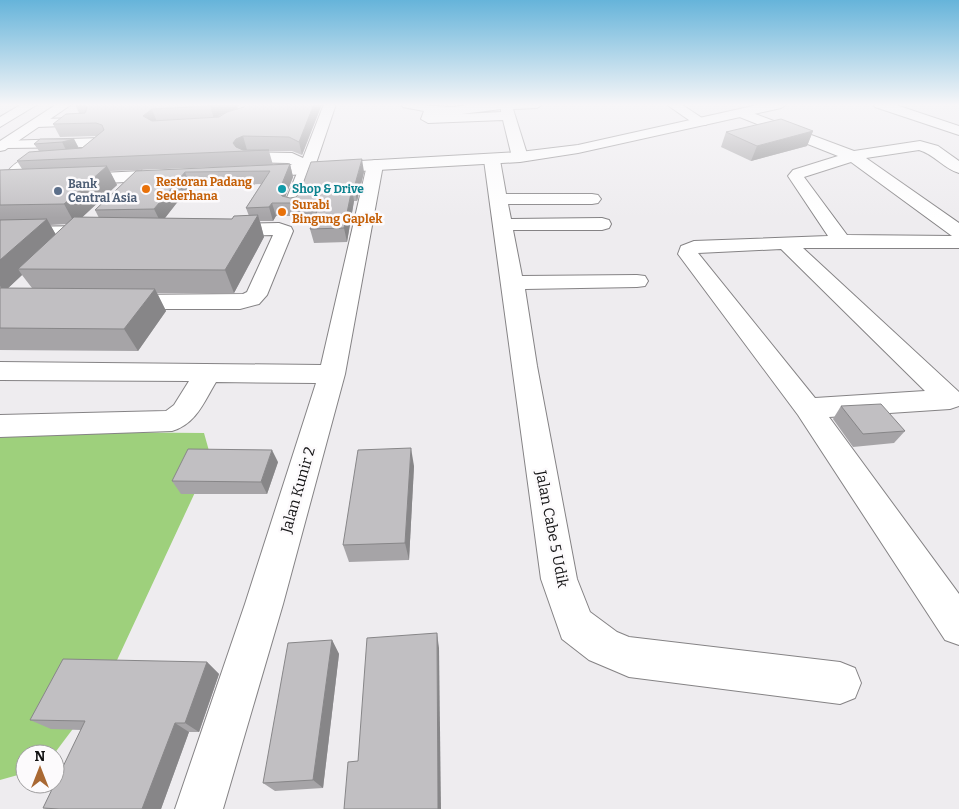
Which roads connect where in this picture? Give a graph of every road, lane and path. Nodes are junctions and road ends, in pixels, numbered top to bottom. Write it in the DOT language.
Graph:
graph roads {
  1 [pos="9,142"];
  2 [pos="100,142"];
  3 [pos="317,142"];
  4 [pos="516,142"];
  5 [pos="611,142"];
  6 [pos="807,142"];
  7 [pos="247,157"];
  8 [pos="520,158"];
  9 [pos="848,158"];
  10 [pos="492,160"];
  11 [pos="375,165"];
  12 [pos="309,166"];
  13 [pos="959,168"];
  14 [pos="10,171"];
  15 [pos="117,172"];
  16 [pos="138,176"];
  17 [pos="116,197"];
  18 [pos="592,199"];
  19 [pos="293,205"];
  20 [pos="102,211"];
  21 [pos="501,212"];
  22 [pos="602,224"];
  23 [pos="200,230"];
  24 [pos="82,232"];
  25 [pos="111,232"];
  26 [pos="0,233"];
  27 [pos="841,241"];
  28 [pos="786,242"];
  29 [pos="955,242"];
  30 [pos="60,253"];
  31 [pos="637,281"];
  32 [pos="514,283"];
  33 [pos="101,302"];
  34 [pos="0,371"];
  35 [pos="207,374"];
  36 [pos="332,374"];
  37 [pos="956,402"];
  38 [pos="808,408"];
  39 [pos="0,426"];
  40 [pos="959,626"];
  41 [pos="840,683"];
  42 [pos="199,809"];
  1 -- 14 [label="main road"];
  2 -- 14 [label="main road"];
  3 -- 12 [label="main road"];
  4 -- 8 [label="main road"];
  5 -- 8 [label="main road"];
  6 -- 9 [label="main road"];
  7 -- 12 [label="main road"];
  8 -- 10 [label="main road"];
  9 -- 13 [label="main road"];
  9 -- 27 [label="main road"];
  9 -- 29 [label="main road"];
  10 -- 11 [label="main road"];
  10 -- 21 [label="main road, Jalan Cabe 5 Udik"];
  11 -- 12 [label="main road"];
  11 -- 36 [label="main road, Jalan Kunir 2"];
  12 -- 15 [label="main road"];
  12 -- 16 [label="main road"];
  12 -- 19 [label="main road"];
  14 -- 15 [label="main road"];
  14 -- 15 [label="main road"];
  15 -- 16 [label="main road"];
  16 -- 17 [label="main road"];
  18 -- 21 [label="main road"];
  20 -- 24 [label="main road"];
  21 -- 22 [label="main road"];
  21 -- 32 [label="main road, Jalan Cabe 5 Udik"];
  23 -- 33 [label="main road"];
  24 -- 25 [label="main road"];
  24 -- 26 [label="main road"];
  24 -- 30 [label="main road"];
  27 -- 28 [label="main road"];
  27 -- 29 [label="main road"];
  28 -- 37 [label="main road"];
  28 -- 38 [label="main road"];
  31 -- 32 [label="main road"];
  32 -- 41 [label="main road, Jalan Cabe 5 Udik"];
  34 -- 35 [label="main road"];
  35 -- 36 [label="main road"];
  35 -- 39 [label="main road"];
  36 -- 42 [label="main road, Jalan Kunir 2"];
  37 -- 38 [label="main road"];
  38 -- 40 [label="main road"];
}
